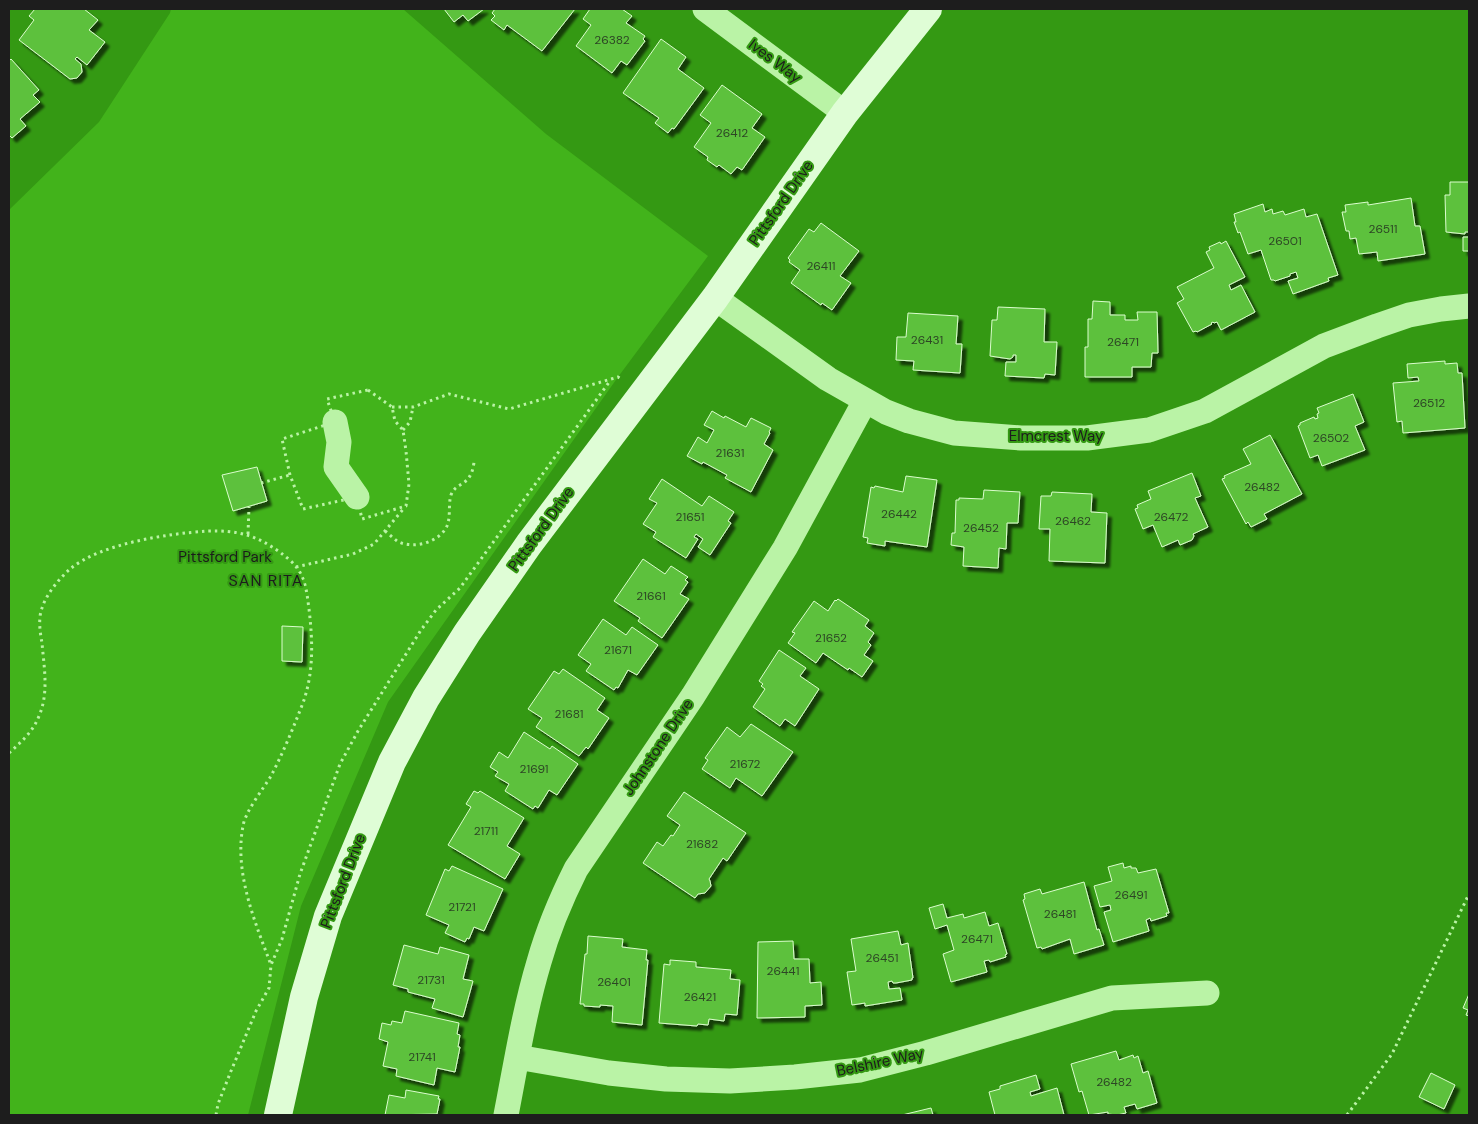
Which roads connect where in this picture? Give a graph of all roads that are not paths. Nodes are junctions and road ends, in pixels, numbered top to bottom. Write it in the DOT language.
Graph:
graph roads {
  1 [pos="705,9"];
  2 [pos="928,9"];
  3 [pos="845,113"];
  4 [pos="715,298"];
  5 [pos="1469,306"];
  6 [pos="865,401"];
  7 [pos="335,422"];
  8 [pos="357,497"];
  9 [pos="1207,993"];
  10 [pos="517,1057"];
  11 [pos="278,1115"];
  12 [pos="506,1115"];
  1 -- 3 [label="street, Ives Way"];
  2 -- 3 [label="street, Pittsford Drive"];
  3 -- 4 [label="street, Pittsford Drive"];
  4 -- 6 [label="street, Elmcrest Way"];
  4 -- 11 [label="street, Pittsford Drive"];
  5 -- 6 [label="street, Elmcrest Way"];
  6 -- 10 [label="street, Johnstone Drive"];
  7 -- 8 [label="street"];
  9 -- 10 [label="street, Belshire Way"];
  10 -- 12 [label="street, Johnstone Drive"];
}
